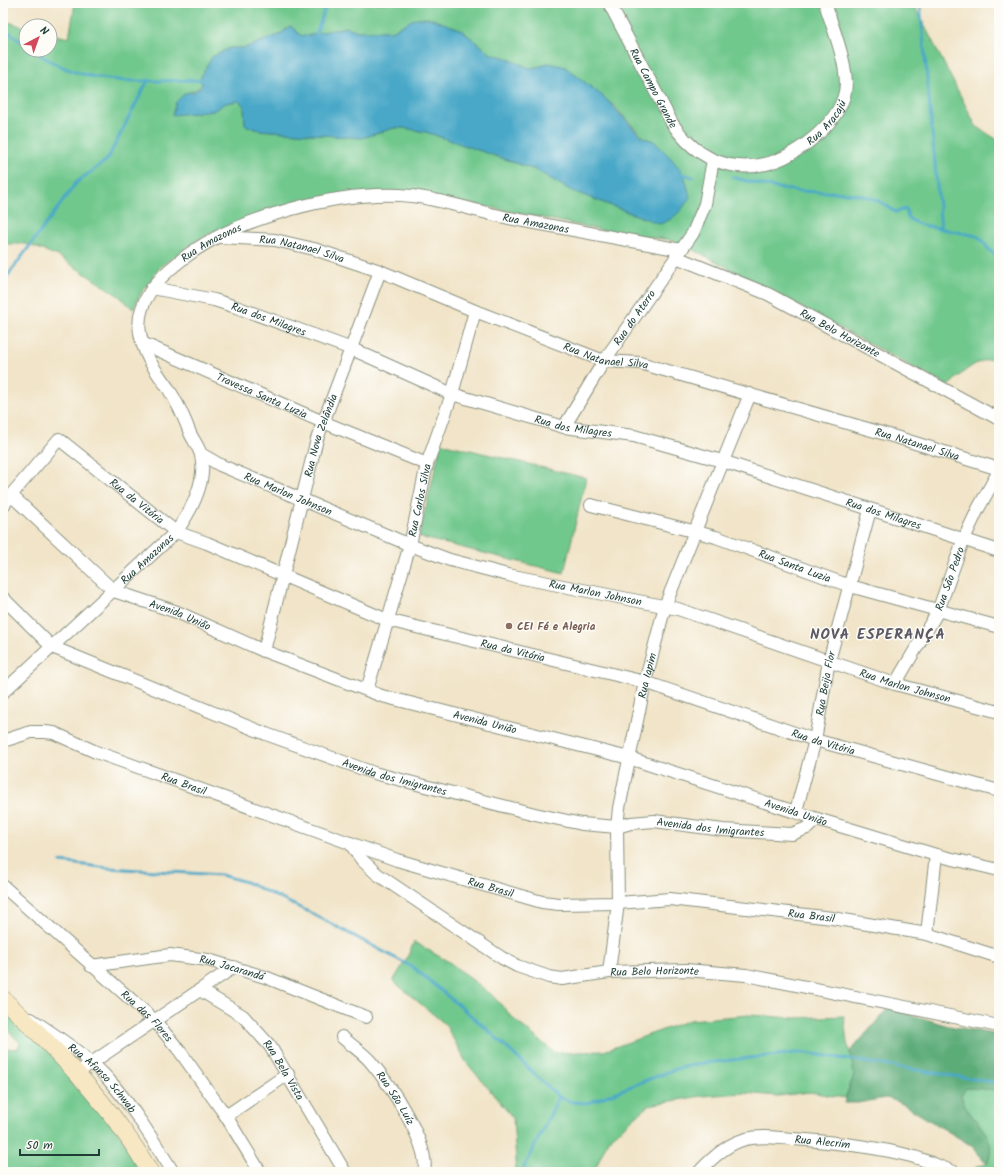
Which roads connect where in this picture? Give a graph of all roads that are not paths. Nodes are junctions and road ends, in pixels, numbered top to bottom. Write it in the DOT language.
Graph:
graph roads {
  1 [pos="609,3"];
  2 [pos="825,3"];
  3 [pos="713,160"];
  4 [pos="217,237"];
  5 [pos="678,254"];
  6 [pos="380,271"];
  7 [pos="152,288"];
  8 [pos="475,311"];
  9 [pos="142,343"];
  10 [pos="352,349"];
  11 [pos="604,361"];
  12 [pos="452,394"];
  13 [pos="750,394"];
  14 [pos="999,419"];
  15 [pos="323,422"];
  16 [pos="564,427"];
  17 [pos="201,454"];
  18 [pos="722,461"];
  19 [pos="427,464"];
  20 [pos="999,470"];
  21 [pos="11,495"];
  22 [pos="303,500"];
  23 [pos="591,505"];
  24 [pos="3,506"];
  25 [pos="870,510"];
  26 [pos="694,531"];
  27 [pos="176,532"];
  28 [pos="963,540"];
  29 [pos="410,546"];
  30 [pos="999,551"];
  31 [pos="285,576"];
  32 [pos="850,586"];
  33 [pos="114,591"];
  34 [pos="3,598"];
  35 [pos="665,606"];
  36 [pos="938,611"];
  37 [pos="387,620"];
  38 [pos="999,627"];
  39 [pos="52,647"];
  40 [pos="264,651"];
  41 [pos="829,662"];
  42 [pos="645,682"];
  43 [pos="895,684"];
  44 [pos="367,690"];
  45 [pos="3,692"];
  46 [pos="999,712"];
  47 [pos="815,740"];
  48 [pos="3,741"];
  49 [pos="629,758"];
  50 [pos="999,791"];
  51 [pos="796,811"];
  52 [pos="817,819"];
  53 [pos="617,827"];
  54 [pos="350,843"];
  55 [pos="936,855"];
  56 [pos="999,870"];
  57 [pos="3,886"];
  58 [pos="618,903"];
  59 [pos="927,934"];
  60 [pos="999,957"];
  61 [pos="91,966"];
  62 [pos="234,967"];
  63 [pos="609,972"];
  64 [pos="200,990"];
  65 [pos="7,1002"];
  66 [pos="366,1017"];
  67 [pos="154,1020"];
  68 [pos="999,1026"];
  69 [pos="342,1037"];
  70 [pos="90,1064"];
  71 [pos="77,1074"];
  72 [pos="288,1074"];
  73 [pos="226,1116"];
  74 [pos="150,1172"];
  75 [pos="173,1172"];
  76 [pos="260,1172"];
  77 [pos="345,1172"];
  78 [pos="424,1172"];
  79 [pos="699,1172"];
  80 [pos="954,1172"];
  1 -- 3 [label="street, Rua Campo Grande"];
  2 -- 3 [label="street, Rua Aracajú"];
  3 -- 5 [label="street"];
  4 -- 5 [label="street, Rua Amazonas"];
  4 -- 6 [label="street, Rua Natanael Silva"];
  4 -- 7 [label="street, Rua Amazonas"];
  5 -- 11 [label="street, Rua do Aterro"];
  5 -- 14 [label="street, Rua Belo Horizonte"];
  6 -- 8 [label="street, Rua Natanael Silva"];
  6 -- 10 [label="street, Rua Nova Zelândia"];
  7 -- 9 [label="street, Rua Amazonas"];
  7 -- 10 [label="street, Rua dos Milagres"];
  8 -- 11 [label="street, Rua Natanael Silva"];
  8 -- 12 [label="street, Rua Carlos Silva"];
  9 -- 15 [label="street, Travessa Santa Luzia"];
  9 -- 17 [label="street, Rua Amazonas"];
  10 -- 12 [label="street, Rua dos Milagres"];
  10 -- 15 [label="street, Rua Nova Zelândia"];
  11 -- 13 [label="street, Rua Natanael Silva"];
  11 -- 16 [label="street, Rua do Aterro"];
  12 -- 16 [label="street, Rua dos Milagres"];
  12 -- 19 [label="street, Rua Carlos Silva"];
  13 -- 18 [label="street, Rua Iapim"];
  13 -- 20 [label="street, Rua Natanael Silva"];
  15 -- 19 [label="street, Travessa Santa Luzia"];
  15 -- 22 [label="street, Rua Nova Zelândia"];
  16 -- 18 [label="street, Rua dos Milagres"];
  17 -- 22 [label="street, Rua Marlon Johnson"];
  17 -- 27 [label="street, Rua Amazonas"];
  18 -- 25 [label="street, Rua dos Milagres"];
  18 -- 26 [label="street, Rua Iapim"];
  19 -- 29 [label="street, Rua Carlos Silva"];
  20 -- 28 [label="street, Rua São Pedro"];
  21 -- 24 [label="street"];
  21 -- 27 [label="street, Rua da Vitória"];
  21 -- 33 [label="street, Avenida União"];
  22 -- 29 [label="street, Rua Marlon Johnson"];
  22 -- 31 [label="street, Rua Nova Zelândia"];
  23 -- 26 [label="street, Rua Santa Luzia"];
  25 -- 28 [label="street, Rua dos Milagres"];
  25 -- 32 [label="street, Rua Beija Flor"];
  26 -- 32 [label="street, Rua Santa Luzia"];
  26 -- 35 [label="street, Rua Iapim"];
  27 -- 31 [label="street, Rua da Vitória"];
  27 -- 33 [label="street, Rua Amazonas"];
  28 -- 30 [label="street, Rua dos Milagres"];
  28 -- 36 [label="street, Rua São Pedro"];
  29 -- 35 [label="street, Rua Marlon Johnson"];
  29 -- 37 [label="street, Rua Carlos Silva"];
  31 -- 37 [label="street, Rua da Vitória"];
  31 -- 40 [label="street, Rua Nova Zelândia"];
  32 -- 36 [label="street, Rua Santa Luzia"];
  32 -- 41 [label="street, Rua Beija Flor"];
  33 -- 39 [label="street, Rua Amazonas"];
  33 -- 40 [label="street, Avenida União"];
  34 -- 39 [label="street, Avenida dos Imigrantes"];
  35 -- 41 [label="street, Rua Marlon Johnson"];
  35 -- 42 [label="street, Rua Iapim"];
  36 -- 38 [label="street, Rua Santa Luzia"];
  36 -- 43 [label="street, Rua São Pedro"];
  37 -- 42 [label="street, Rua da Vitória"];
  37 -- 44 [label="street, Rua Carlos Silva"];
  39 -- 45 [label="street, Rua Amazonas"];
  39 -- 53 [label="street, Avenida dos Imigrantes"];
  40 -- 44 [label="street, Avenida União"];
  41 -- 43 [label="street, Rua Marlon Johnson"];
  41 -- 47 [label="street, Rua Beija Flor"];
  42 -- 47 [label="street, Rua da Vitória"];
  42 -- 49 [label="street, Rua Iapim"];
  43 -- 46 [label="street, Rua Marlon Johnson"];
  44 -- 49 [label="street, Avenida União"];
  47 -- 50 [label="street, Rua da Vitória"];
  47 -- 51 [label="street, Rua Beija Flor"];
  48 -- 54 [label="street, Rua Brasil"];
  49 -- 51 [label="street, Avenida União"];
  49 -- 53 [label="street, Rua Iapim"];
  51 -- 52 [label="street, Avenida União"];
  52 -- 53 [label="street, Avenida dos Imigrantes"];
  52 -- 55 [label="street, Avenida União"];
  53 -- 58 [label="street, Rua Iapim"];
  54 -- 58 [label="street, Rua Brasil"];
  54 -- 63 [label="street, Rua Belo Horizonte"];
  55 -- 56 [label="street, Avenida União"];
  55 -- 59 [label="street"];
  57 -- 61 [label="street, Rua das Flores"];
  58 -- 59 [label="street, Rua Brasil"];
  58 -- 63 [label="street, Rua Iapim"];
  59 -- 60 [label="street, Rua Brasil"];
  61 -- 62 [label="street, Rua Jacarandá"];
  61 -- 67 [label="street, Rua das Flores"];
  62 -- 64 [label="street"];
  62 -- 66 [label="street, Rua Jacarandá"];
  63 -- 68 [label="street, Rua Belo Horizonte"];
  64 -- 67 [label="street"];
  64 -- 72 [label="street, Rua Bela Vista"];
  65 -- 70 [label="street, Rua Afonso Schwab"];
  65 -- 71 [label="street, Rua Afonso Schwab"];
  67 -- 70 [label="street"];
  67 -- 73 [label="street, Rua das Flores"];
  69 -- 78 [label="street, Rua São Luíz"];
  70 -- 71 [label="street"];
  70 -- 75 [label="street, Rua Afonso Schwab"];
  71 -- 74 [label="street, Rua Afonso Schwab"];
  72 -- 73 [label="street"];
  72 -- 77 [label="street, Rua Bela Vista"];
  73 -- 76 [label="street, Rua das Flores"];
  79 -- 80 [label="street, Rua Alecrim"];
}
